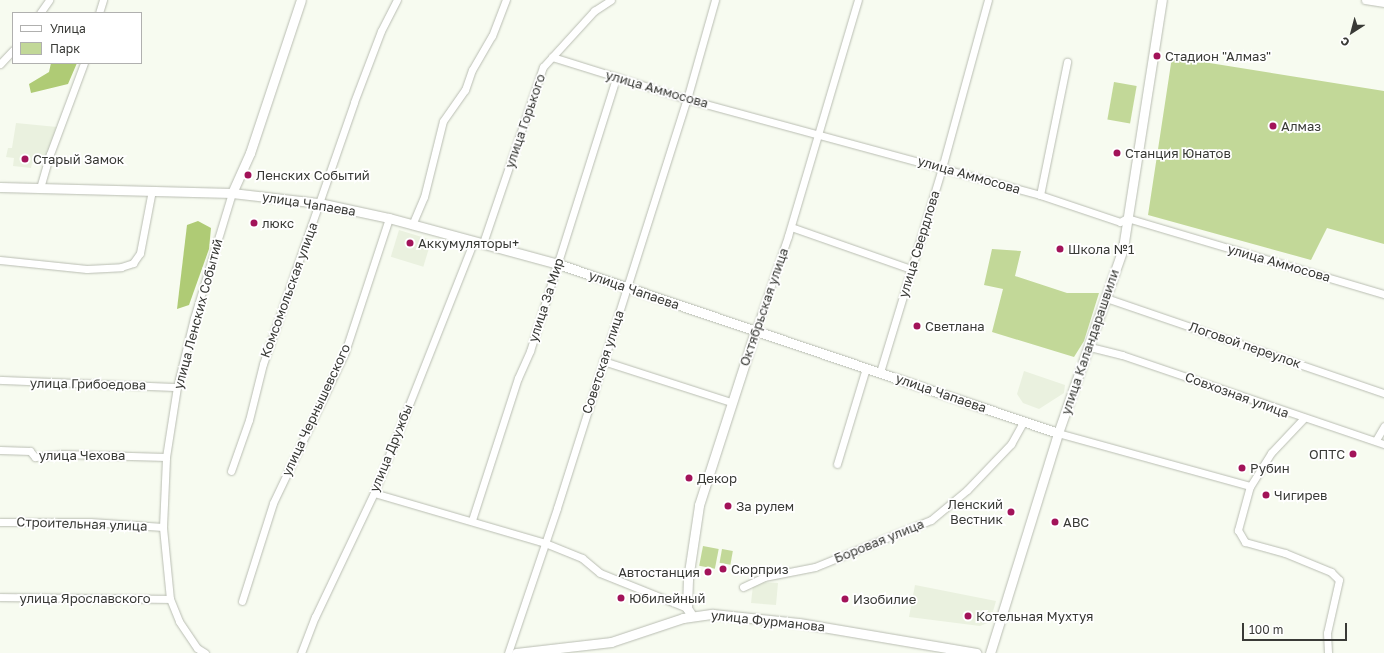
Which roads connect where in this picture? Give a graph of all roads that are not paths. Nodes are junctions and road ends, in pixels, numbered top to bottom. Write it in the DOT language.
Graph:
graph roads {
  1 [pos="49,0"];
  2 [pos="103,0"];
  3 [pos="302,0"];
  4 [pos="397,0"];
  5 [pos="506,0"];
  6 [pos="611,0"];
  7 [pos="715,0"];
  8 [pos="858,0"];
  9 [pos="988,0"];
  10 [pos="1162,0"];
  11 [pos="1365,0"];
  12 [pos="1384,3"];
  13 [pos="41,12"];
  14 [pos="99,12"];
  15 [pos="12,51"];
  16 [pos="552,57"];
  17 [pos="1067,62"];
  18 [pos="0,64"];
  19 [pos="84,64"];
  20 [pos="616,78"];
  21 [pos="688,99"];
  22 [pos="817,133"];
  23 [pos="942,168"];
  24 [pos="0,187"];
  25 [pos="40,188"];
  26 [pos="152,190"];
  27 [pos="232,194"];
  28 [pos="1040,195"];
  29 [pos="319,203"];
  30 [pos="389,218"];
  31 [pos="1127,218"];
  32 [pos="412,225"];
  33 [pos="791,227"];
  34 [pos="478,242"];
  35 [pos="0,260"];
  36 [pos="558,264"];
  37 [pos="912,268"];
  38 [pos="627,287"];
  39 [pos="1384,294"];
  40 [pos="1106,298"];
  41 [pos="754,332"];
  42 [pos="1090,347"];
  43 [pos="603,361"];
  44 [pos="866,368"];
  45 [pos="880,372"];
  46 [pos="0,380"];
  47 [pos="177,387"];
  48 [pos="1384,393"];
  49 [pos="731,402"];
  50 [pos="1304,418"];
  51 [pos="1024,422"];
  52 [pos="1384,426"];
  53 [pos="1058,433"];
  54 [pos="1376,440"];
  55 [pos="1384,444"];
  56 [pos="0,450"];
  57 [pos="166,457"];
  58 [pos="837,464"];
  59 [pos="231,471"];
  60 [pos="1250,486"];
  61 [pos="374,493"];
  62 [pos="472,520"];
  63 [pos="0,522"];
  64 [pos="163,527"];
  65 [pos="545,543"];
  66 [pos="742,587"];
  67 [pos="0,597"];
  68 [pos="170,599"];
  69 [pos="242,601"];
  70 [pos="689,612"];
  71 [pos="205,653"];
  72 [pos="301,653"];
  73 [pos="508,653"];
  74 [pos="516,653"];
  75 [pos="976,653"];
  76 [pos="990,653"];
  77 [pos="1328,653"];
  1 -- 13 [label="street"];
  2 -- 14 [label="street"];
  3 -- 27 [label="main road, улица Ленских Событий"];
  4 -- 29 [label="street, Комсомольская улица"];
  5 -- 32 [label="street"];
  6 -- 16 [label="street, улица Горького"];
  7 -- 21 [label="street, Советская улица"];
  8 -- 22 [label="street, Октябрьская улица"];
  9 -- 23 [label="street, улица Свердлова"];
  10 -- 31 [label="main road, улица Каландарашвили"];
  11 -- 12 [label="street"];
  15 -- 18 [label="street"];
  16 -- 20 [label="street, улица Аммосова"];
  16 -- 34 [label="street, улица Горького"];
  17 -- 28 [label="street"];
  19 -- 25 [label="street"];
  20 -- 21 [label="street, улица Аммосова"];
  20 -- 36 [label="street, улица За Мир"];
  21 -- 22 [label="street, улица Аммосова"];
  21 -- 38 [label="street, Советская улица"];
  22 -- 23 [label="street, улица Аммосова"];
  22 -- 33 [label="street, Октябрьская улица"];
  23 -- 28 [label="street, улица Аммосова"];
  23 -- 37 [label="street, улица Свердлова"];
  24 -- 25 [label="main road, улица Чапаева"];
  25 -- 26 [label="main road, улица Чапаева"];
  26 -- 27 [label="main road, улица Чапаева"];
  26 -- 35 [label="street"];
  27 -- 29 [label="main road, улица Чапаева"];
  27 -- 47 [label="street, улица Ленских Событий"];
  28 -- 31 [label="street, улица Аммосова"];
  29 -- 30 [label="main road, улица Чапаева"];
  29 -- 59 [label="street, Комсомольская улица"];
  30 -- 32 [label="main road, улица Чапаева"];
  30 -- 69 [label="street, улица Чернышевского"];
  31 -- 39 [label="street, улица Аммосова"];
  31 -- 40 [label="main road, улица Каландарашвили"];
  32 -- 34 [label="main road, улица Чапаева"];
  33 -- 37 [label="street"];
  33 -- 41 [label="street, Октябрьская улица"];
  34 -- 36 [label="main road, улица Чапаева"];
  34 -- 61 [label="street, улица Дружбы"];
  36 -- 38 [label="main road, улица Чапаева"];
  36 -- 62 [label="street, улица За Мир"];
  37 -- 45 [label="street, улица Свердлова"];
  38 -- 41 [label="main road, улица Чапаева"];
  38 -- 43 [label="street, Советская улица"];
  40 -- 42 [label="main road, улица Каландарашвили"];
  40 -- 48 [label="street, Логовой переулок"];
  41 -- 44 [label="main road, улица Чапаева"];
  41 -- 49 [label="main road, Октябрьская улица"];
  42 -- 50 [label="street, Совхозная улица"];
  42 -- 53 [label="main road, улица Каландарашвили"];
  43 -- 49 [label="street"];
  43 -- 65 [label="street, Советская улица"];
  44 -- 45 [label="main road, улица Чапаева"];
  44 -- 58 [label="street"];
  45 -- 51 [label="main road, улица Чапаева"];
  46 -- 47 [label="street, улица Грибоедова"];
  47 -- 57 [label="street, улица Ленских Событий"];
  49 -- 70 [label="main road, Октябрьская улица"];
  50 -- 54 [label="street, Совхозная улица"];
  50 -- 60 [label="street"];
  51 -- 53 [label="main road, улица Чапаева"];
  51 -- 66 [label="street, Боровая улица"];
  52 -- 54 [label="street"];
  53 -- 60 [label="street, улица Чапаева"];
  53 -- 76 [label="main road, улица Каландарашвили"];
  54 -- 55 [label="street, Совхозная улица"];
  56 -- 57 [label="street, улица Чехова"];
  57 -- 64 [label="street, улица Ленских Событий"];
  60 -- 77 [label="street"];
  61 -- 62 [label="street"];
  61 -- 72 [label="street, улица Дружбы"];
  62 -- 65 [label="street"];
  63 -- 64 [label="street, Строительная улица"];
  64 -- 68 [label="street, улица Ленских Событий"];
  65 -- 70 [label="street"];
  65 -- 73 [label="street, Советская улица"];
  67 -- 68 [label="street, улица Ярославского"];
  68 -- 71 [label="street, улица Ленских Событий"];
  70 -- 74 [label="main road, улица Фурманова"];
  70 -- 75 [label="main road, улица Фурманова"];
}
